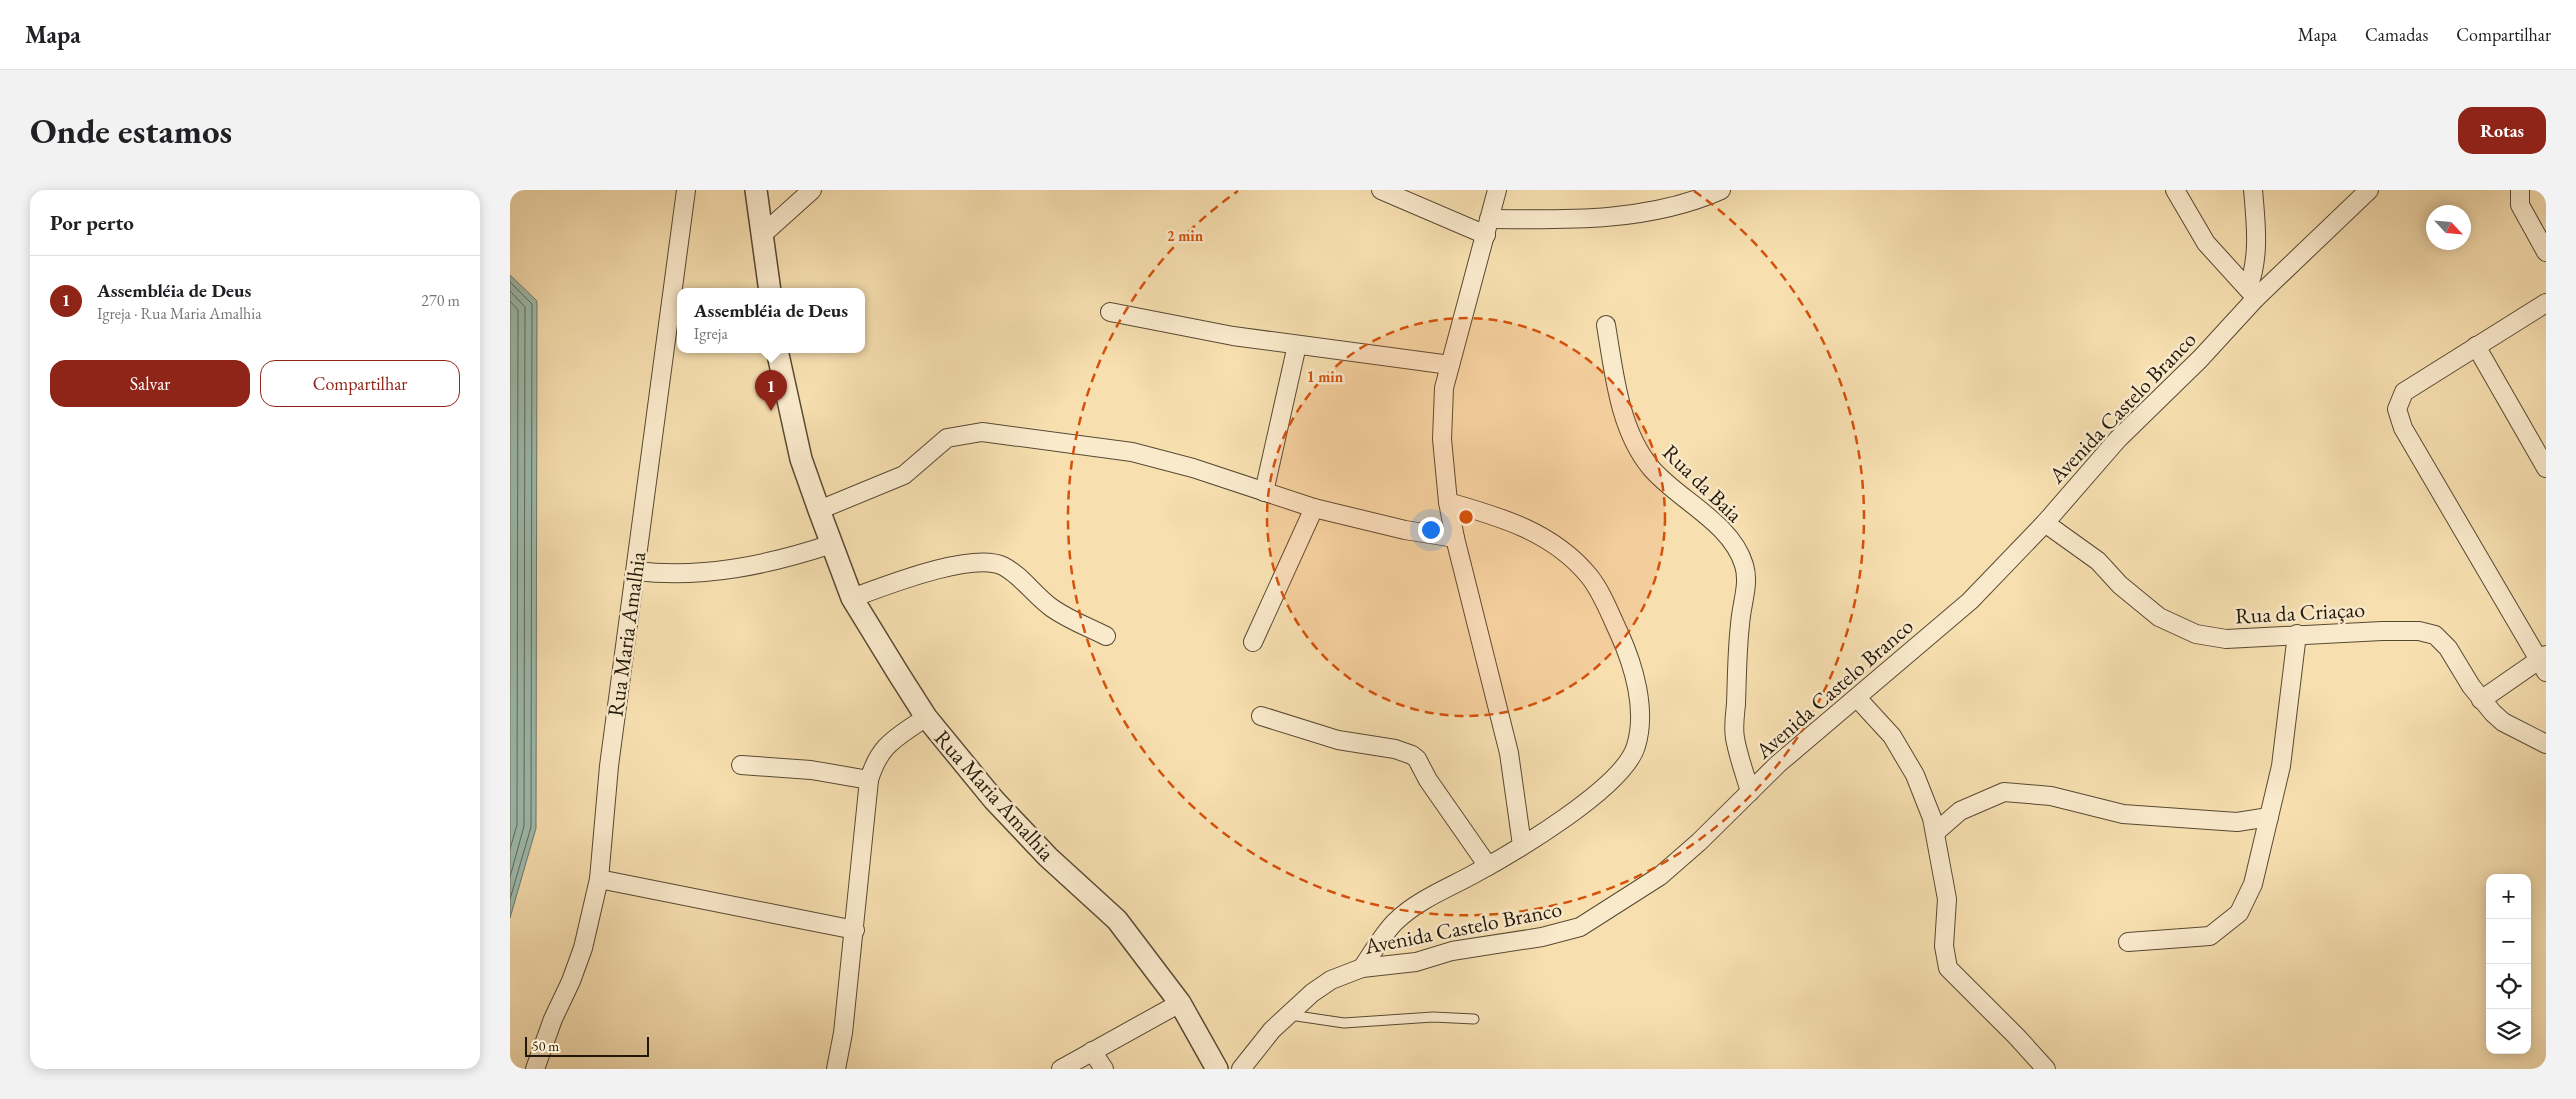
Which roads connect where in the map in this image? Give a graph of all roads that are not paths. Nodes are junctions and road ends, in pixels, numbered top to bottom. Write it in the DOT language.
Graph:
graph roads {
  1 [pos="686,190"];
  2 [pos="756,190"];
  3 [pos="812,190"];
  4 [pos="1381,190"];
  5 [pos="1721,190"];
  6 [pos="2175,190"];
  7 [pos="2253,190"];
  8 [pos="2369,190"];
  9 [pos="2520,190"];
  10 [pos="1490,207"];
  11 [pos="763,234"];
  12 [pos="2546,252"];
  13 [pos="770,288"];
  14 [pos="2252,293"];
  15 [pos="2546,302"];
  16 [pos="1110,312"];
  17 [pos="1606,325"];
  18 [pos="1297,346"];
  19 [pos="2476,346"];
  20 [pos="778,353"];
  21 [pos="1450,365"];
  22 [pos="2546,468"];
  23 [pos="1264,492"];
  24 [pos="1448,502"];
  25 [pos="1314,508"];
  26 [pos="819,510"];
  27 [pos="2045,523"];
  28 [pos="1455,538"];
  29 [pos="832,544"];
  30 [pos="636,571"];
  31 [pos="852,598"];
  32 [pos="2297,634"];
  33 [pos="1106,636"];
  34 [pos="1253,642"];
  35 [pos="2544,662"];
  36 [pos="1858,699"];
  37 [pos="2481,700"];
  38 [pos="1261,716"];
  39 [pos="926,717"];
  40 [pos="2546,744"];
  41 [pos="741,765"];
  42 [pos="870,780"];
  43 [pos="1750,792"];
  44 [pos="2269,817"];
  45 [pos="1936,832"];
  46 [pos="1522,845"];
  47 [pos="1488,866"];
  48 [pos="599,879"];
  49 [pos="854,930"];
  50 [pos="2128,942"];
  51 [pos="1362,968"];
  52 [pos="1180,1003"];
  53 [pos="1289,1014"];
  54 [pos="1474,1018"];
  55 [pos="1092,1051"];
  56 [pos="535,1069"];
  57 [pos="836,1069"];
  58 [pos="1061,1069"];
  59 [pos="1104,1069"];
  60 [pos="1217,1069"];
  61 [pos="1241,1069"];
  62 [pos="2046,1069"];
  1 -- 30 [label="street, Rua Maria Amalhia"];
  2 -- 11 [label="street"];
  3 -- 11 [label="street"];
  4 -- 10 [label="street"];
  5 -- 10 [label="street"];
  6 -- 14 [label="street"];
  7 -- 14 [label="street"];
  8 -- 14 [label="street, Avenida Castelo Branco"];
  9 -- 12 [label="street"];
  10 -- 21 [label="street"];
  11 -- 13 [label="street"];
  14 -- 27 [label="street, Avenida Castelo Branco"];
  15 -- 19 [label="street"];
  16 -- 18 [label="street"];
  17 -- 43 [label="street, Rua da Baia"];
  18 -- 21 [label="street"];
  18 -- 23 [label="street"];
  19 -- 22 [label="street"];
  19 -- 35 [label="street"];
  20 -- 26 [label="street, Rua Maria Amalhia"];
  21 -- 24 [label="street"];
  23 -- 25 [label="street"];
  23 -- 26 [label="street"];
  24 -- 28 [label="street"];
  24 -- 46 [label="street"];
  25 -- 28 [label="street"];
  25 -- 34 [label="street"];
  26 -- 29 [label="street, Rua Maria Amalhia"];
  27 -- 32 [label="street, Rua da Criaçao"];
  27 -- 36 [label="street, Avenida Castelo Branco"];
  28 -- 46 [label="street"];
  29 -- 30 [label="street"];
  29 -- 31 [label="street, Rua Maria Amalhia"];
  30 -- 48 [label="street, Rua Maria Amalhia"];
  31 -- 33 [label="street"];
  31 -- 39 [label="street, Rua Maria Amalhia"];
  32 -- 37 [label="street, Rua da Criaçao"];
  32 -- 44 [label="street"];
  35 -- 37 [label="street"];
  36 -- 43 [label="street, Avenida Castelo Branco"];
  36 -- 45 [label="street"];
  37 -- 40 [label="street, Rua da Criaçao"];
  38 -- 47 [label="street"];
  39 -- 42 [label="street"];
  39 -- 52 [label="street, Rua Maria Amalhia"];
  41 -- 42 [label="street"];
  42 -- 49 [label="street"];
  43 -- 51 [label="street, Avenida Castelo Branco"];
  44 -- 45 [label="street"];
  44 -- 50 [label="street"];
  45 -- 62 [label="street"];
  46 -- 47 [label="street"];
  47 -- 51 [label="street"];
  48 -- 49 [label="street"];
  48 -- 56 [label="street, Rua Maria Amalhia"];
  49 -- 57 [label="street"];
  51 -- 53 [label="street, Avenida Castelo Branco"];
  52 -- 55 [label="street"];
  52 -- 60 [label="street, Rua Maria Amalhia"];
  53 -- 54 [label="lane"];
  53 -- 61 [label="street, Avenida Castelo Branco"];
  55 -- 58 [label="street"];
  55 -- 59 [label="street"];
}
